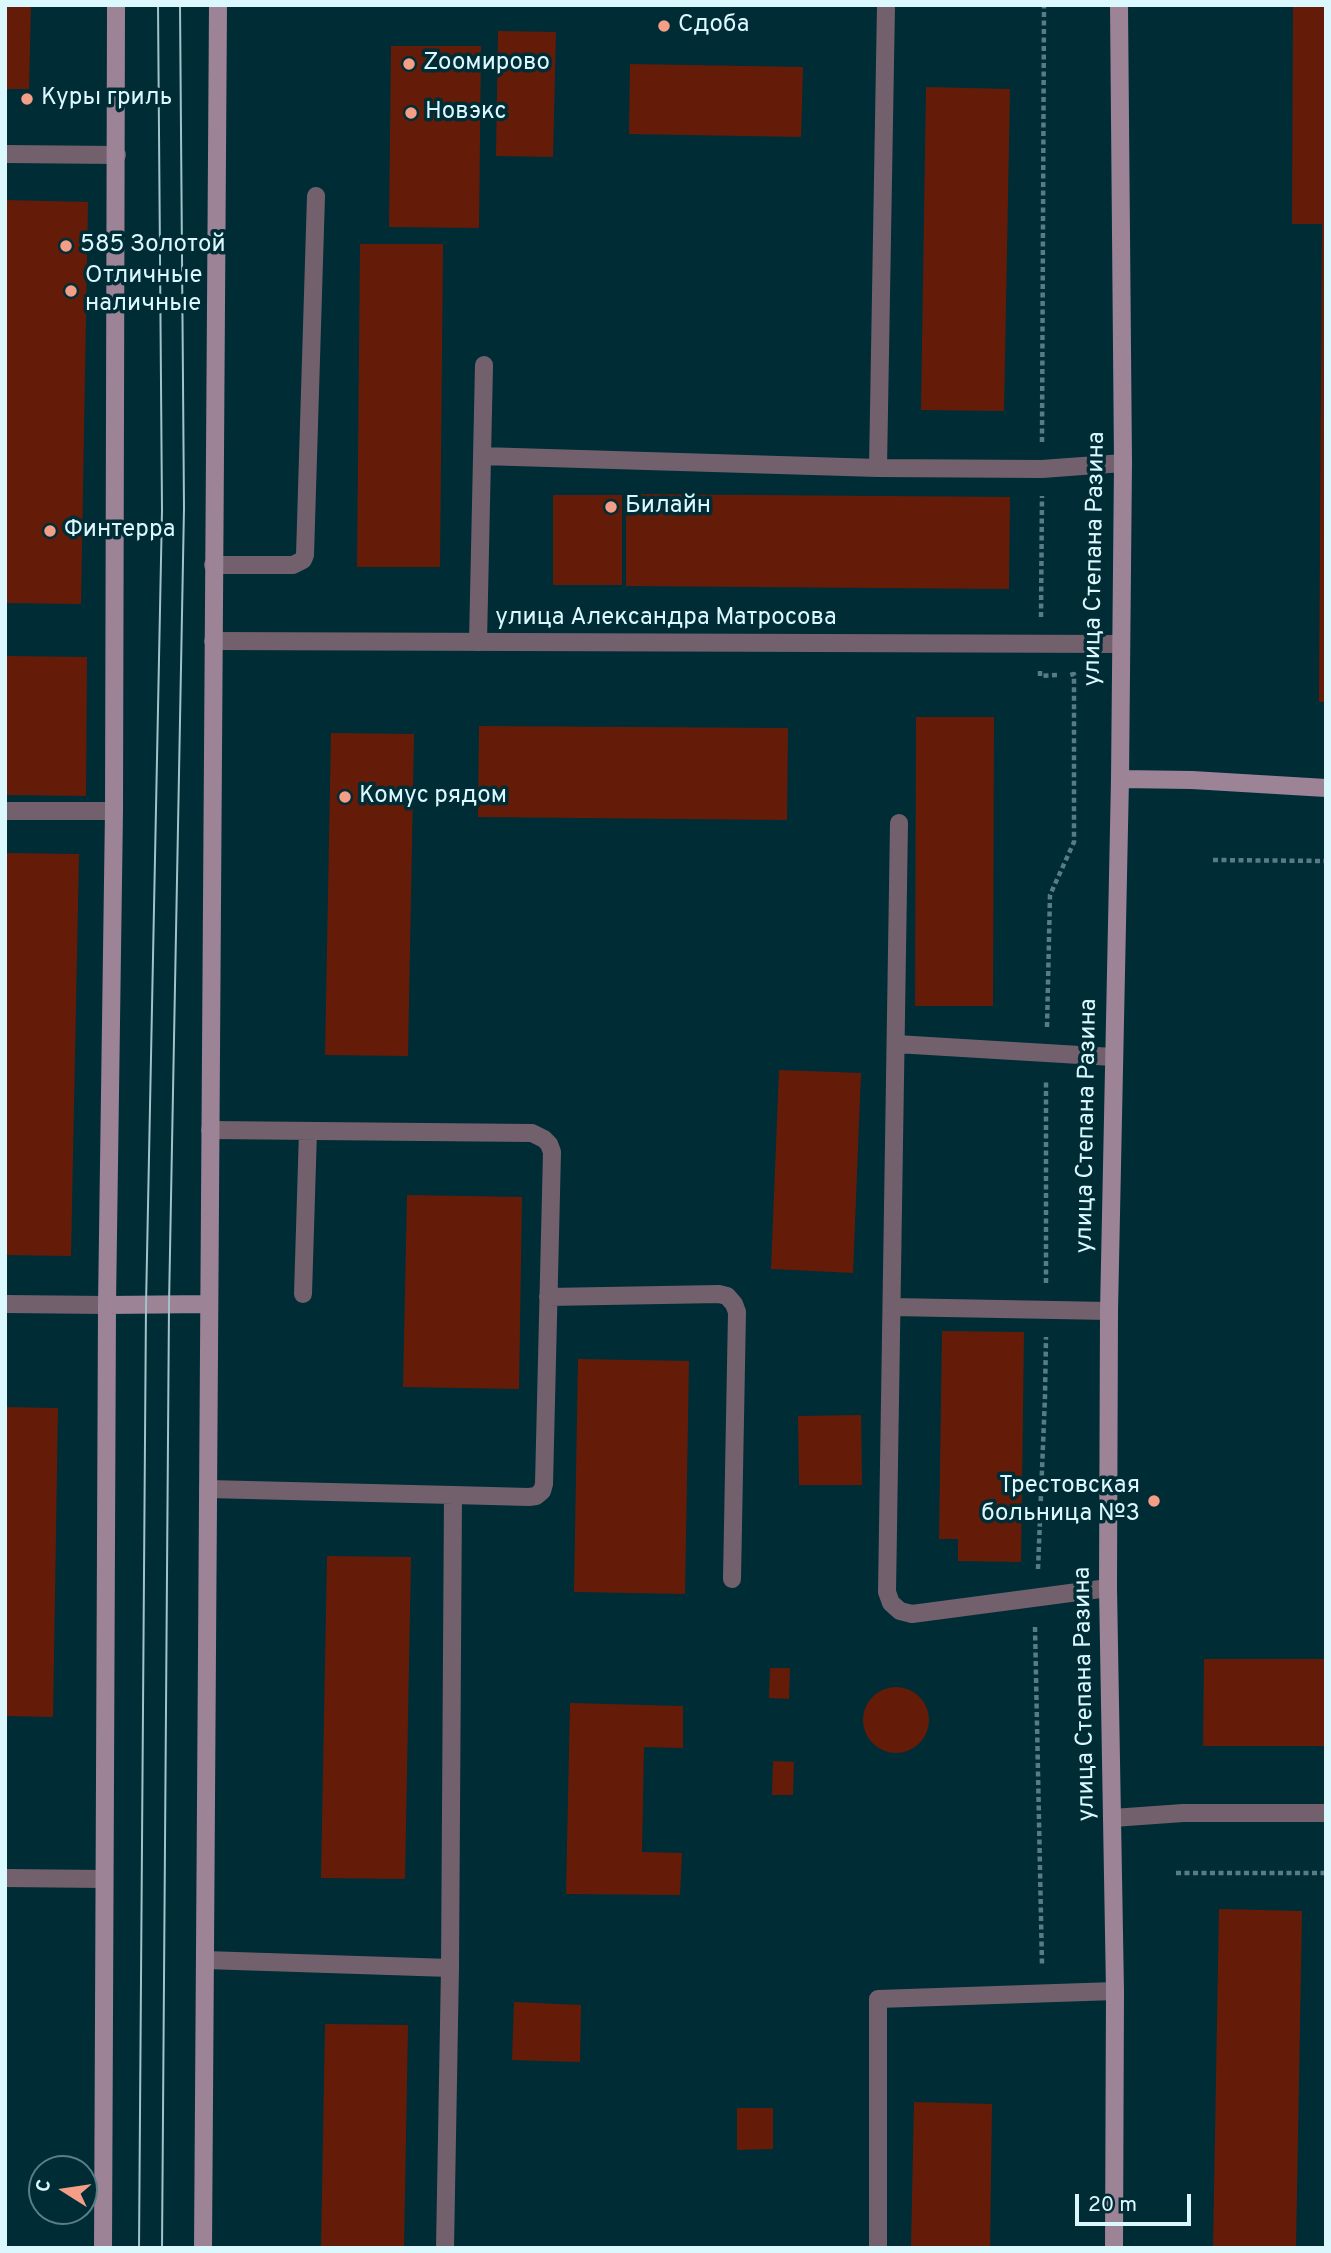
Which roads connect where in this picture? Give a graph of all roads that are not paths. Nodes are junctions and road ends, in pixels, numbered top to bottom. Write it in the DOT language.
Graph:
graph roads {
  1 [pos="116,5"];
  2 [pos="218,5"];
  3 [pos="886,5"];
  4 [pos="1119,5"];
  5 [pos="5,154"];
  6 [pos="117,155"];
  7 [pos="316,196"];
  8 [pos="484,365"];
  9 [pos="482,456"];
  10 [pos="1123,463"];
  11 [pos="878,468"];
  12 [pos="213,565"];
  13 [pos="213,641"];
  14 [pos="478,642"];
  15 [pos="1119,644"];
  16 [pos="1120,779"];
  17 [pos="1326,788"];
  18 [pos="5,811"];
  19 [pos="114,811"];
  20 [pos="899,823"];
  21 [pos="896,1044"];
  22 [pos="1113,1057"];
  23 [pos="210,1130"];
  24 [pos="307,1131"];
  25 [pos="303,1294"];
  26 [pos="548,1297"];
  27 [pos="5,1304"];
  28 [pos="107,1304"];
  29 [pos="209,1304"];
  30 [pos="892,1307"];
  31 [pos="1109,1311"];
  32 [pos="208,1489"];
  33 [pos="453,1495"];
  34 [pos="732,1579"];
  35 [pos="1108,1588"];
  36 [pos="1326,1813"];
  37 [pos="1113,1818"];
  38 [pos="5,1878"];
  39 [pos="104,1879"];
  40 [pos="205,1960"];
  41 [pos="450,1968"];
  42 [pos="1115,1991"];
  43 [pos="103,2248"];
  44 [pos="203,2248"];
  45 [pos="445,2248"];
  46 [pos="878,2248"];
  47 [pos="1114,2248"];
  1 -- 6 [label="main road"];
  2 -- 12 [label="main road"];
  3 -- 11 [label="street"];
  4 -- 10 [label="main road, улица Степана Разина"];
  5 -- 6 [label="street"];
  6 -- 19 [label="main road"];
  7 -- 12 [label="street"];
  8 -- 9 [label="street"];
  9 -- 11 [label="street"];
  9 -- 14 [label="street"];
  10 -- 11 [label="street"];
  10 -- 15 [label="main road, улица Степана Разина"];
  12 -- 13 [label="main road"];
  13 -- 14 [label="street, улица Александра Матросова"];
  13 -- 23 [label="main road"];
  14 -- 15 [label="street, улица Александра Матросова"];
  15 -- 16 [label="main road, улица Степана Разина"];
  16 -- 17 [label="main road"];
  16 -- 22 [label="main road, улица Степана Разина"];
  18 -- 19 [label="street"];
  19 -- 28 [label="main road"];
  20 -- 21 [label="street"];
  21 -- 22 [label="street"];
  21 -- 30 [label="street"];
  22 -- 31 [label="main road, улица Степана Разина"];
  23 -- 24 [label="street"];
  23 -- 29 [label="main road"];
  24 -- 25 [label="street"];
  24 -- 26 [label="street"];
  26 -- 33 [label="street"];
  26 -- 34 [label="street"];
  27 -- 28 [label="street"];
  28 -- 29 [label="main road"];
  28 -- 39 [label="main road"];
  29 -- 32 [label="main road"];
  30 -- 31 [label="street"];
  30 -- 35 [label="street"];
  31 -- 35 [label="main road, улица Степана Разина"];
  32 -- 33 [label="street"];
  32 -- 40 [label="main road"];
  33 -- 41 [label="street"];
  35 -- 37 [label="main road, улица Степана Разина"];
  36 -- 37 [label="street"];
  37 -- 42 [label="main road, улица Степана Разина"];
  38 -- 39 [label="street"];
  39 -- 43 [label="main road"];
  40 -- 41 [label="street"];
  40 -- 44 [label="main road"];
  41 -- 45 [label="street"];
  42 -- 46 [label="street"];
  42 -- 47 [label="main road, улица Степана Разина"];
}
